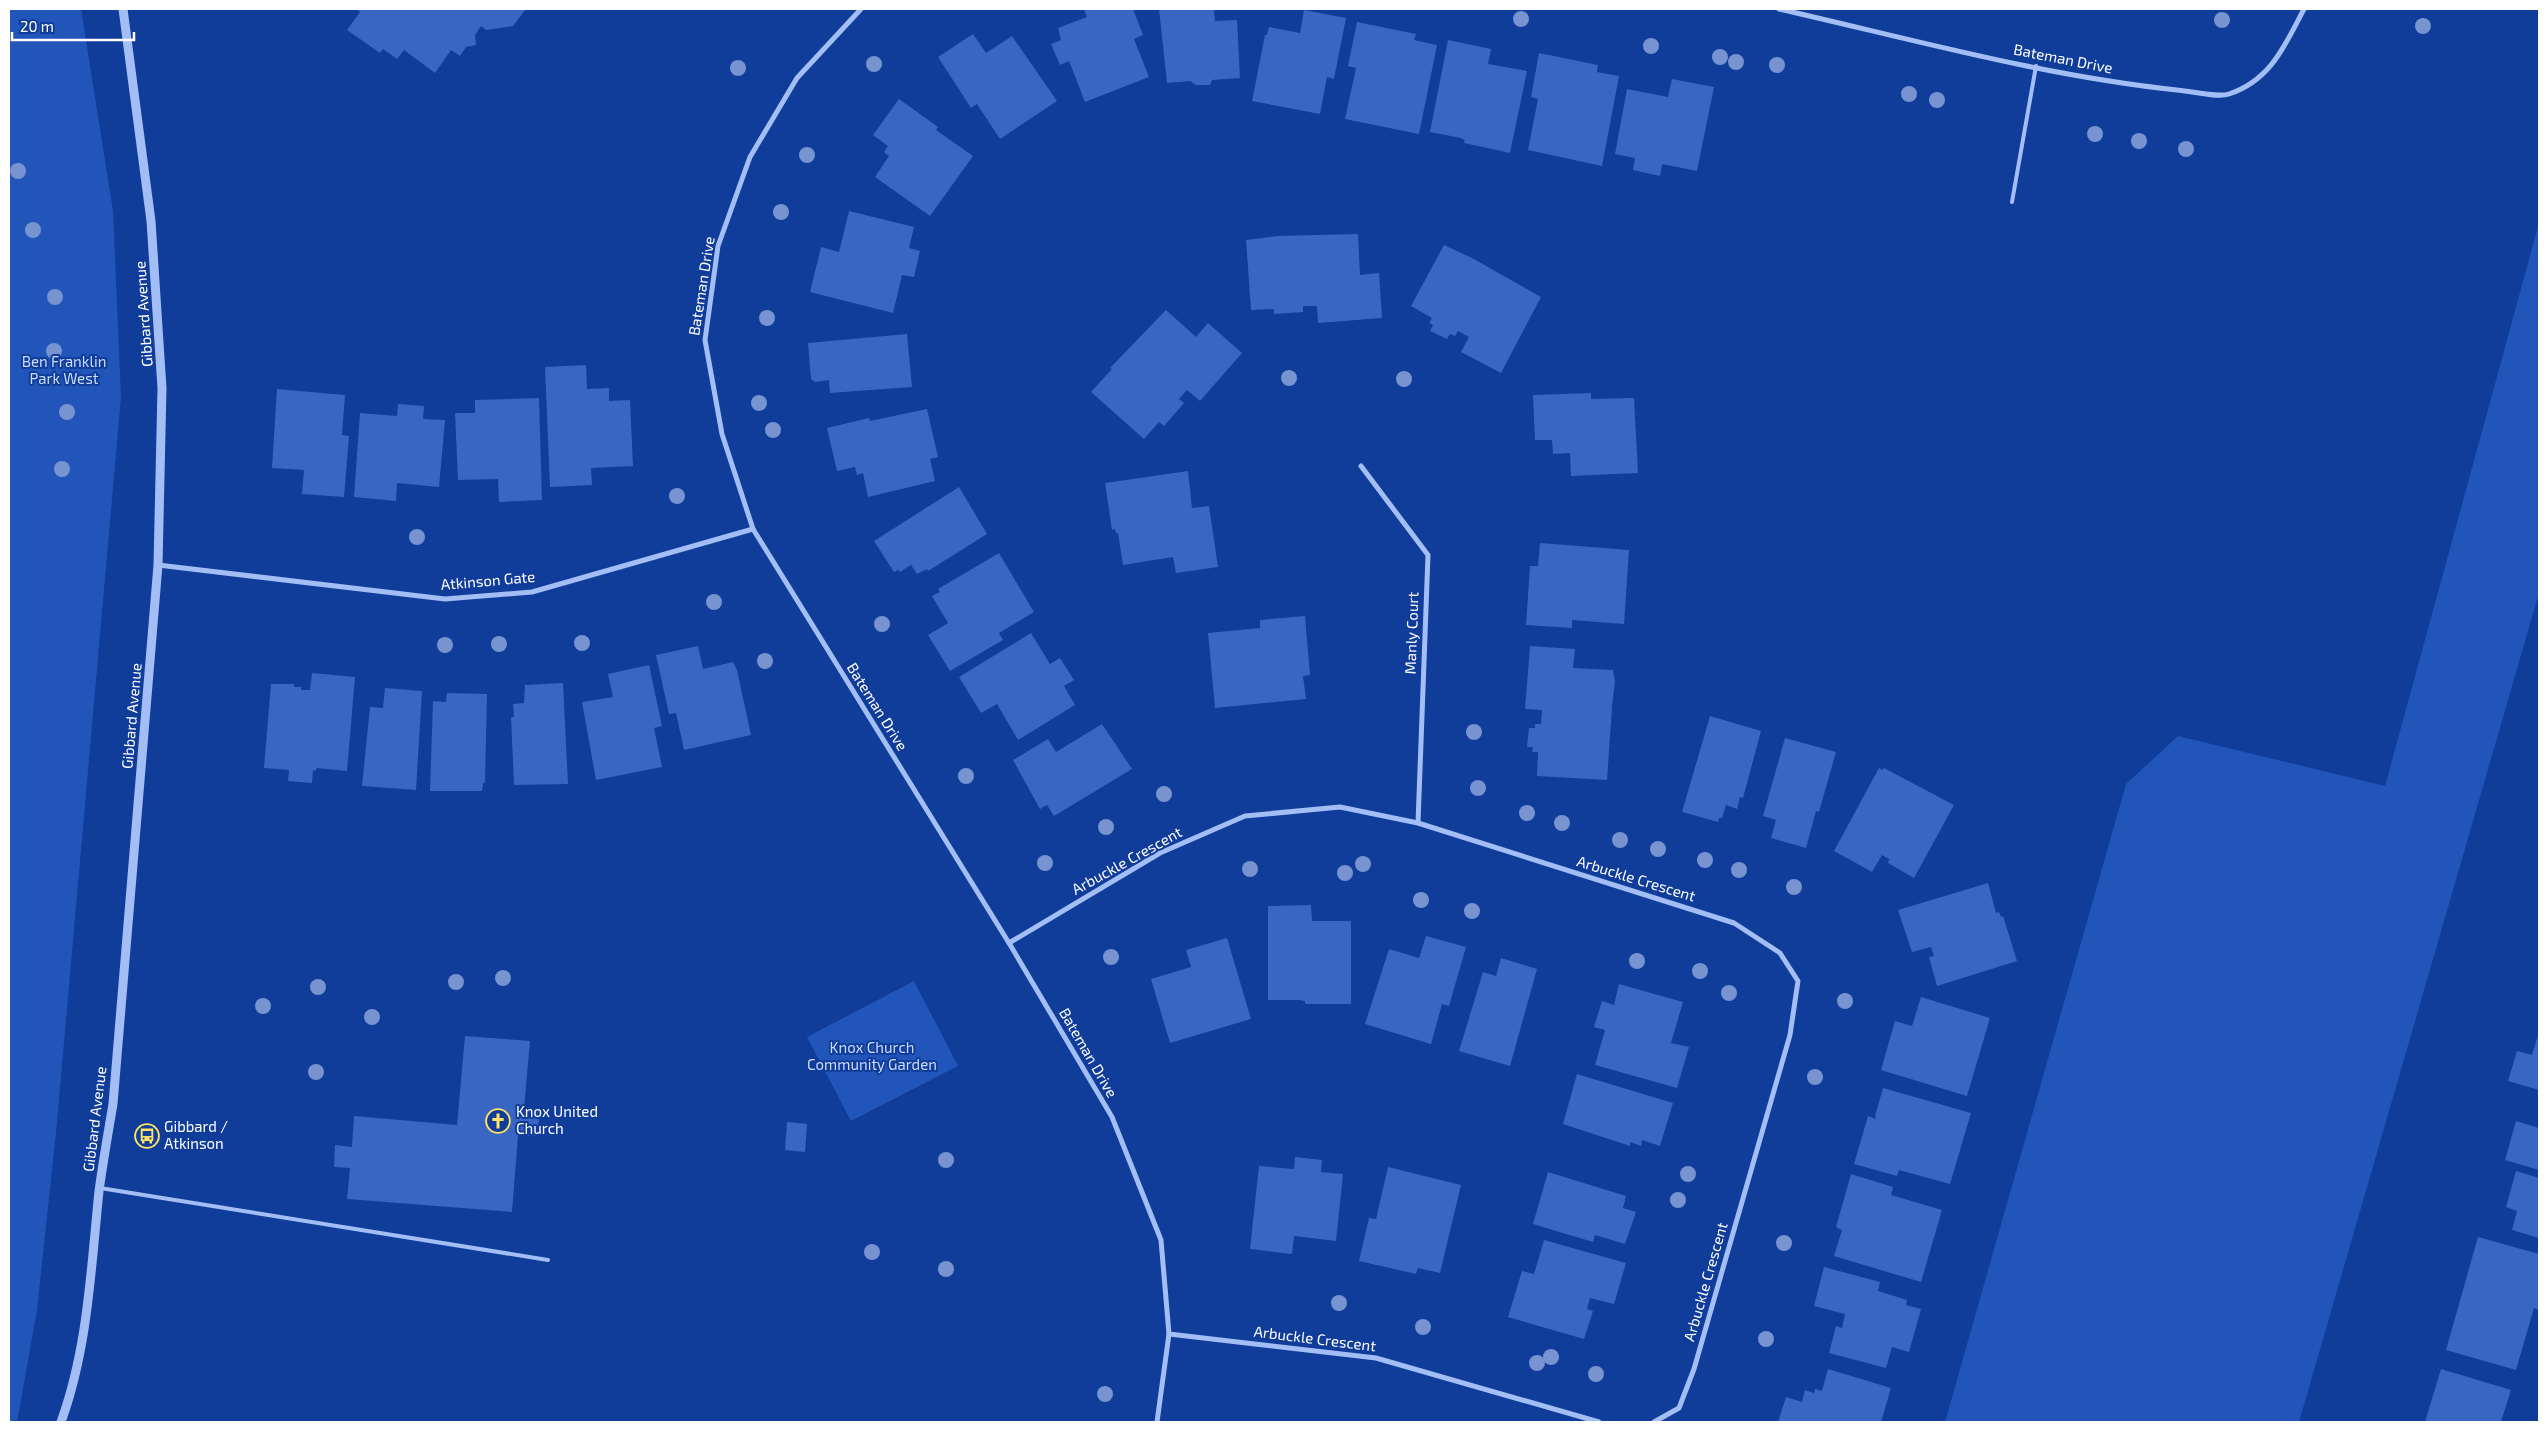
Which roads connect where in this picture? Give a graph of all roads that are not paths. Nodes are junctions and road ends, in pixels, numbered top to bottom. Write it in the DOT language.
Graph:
graph roads {
  1 [pos="123,9"];
  2 [pos="861,9"];
  3 [pos="1780,9"];
  4 [pos="2304,9"];
  5 [pos="2036,66"];
  6 [pos="2012,202"];
  7 [pos="1361,466"];
  8 [pos="753,529"];
  9 [pos="158,565"];
  10 [pos="1418,824"];
  11 [pos="1010,943"];
  12 [pos="100,1188"];
  13 [pos="548,1260"];
  14 [pos="1169,1334"];
  15 [pos="61,1422"];
  16 [pos="1157,1422"];
  17 [pos="1599,1422"];
  18 [pos="1654,1422"];
  1 -- 9 [label="street, Gibbard Avenue"];
  2 -- 8 [label="street, Bateman Drive"];
  3 -- 5 [label="street, Bateman Drive"];
  4 -- 5 [label="street, Bateman Drive"];
  5 -- 6 [label="lane"];
  7 -- 10 [label="street, Manly Court"];
  8 -- 9 [label="street, Atkinson Gate"];
  8 -- 11 [label="street, Bateman Drive"];
  9 -- 12 [label="street, Gibbard Avenue"];
  10 -- 11 [label="street, Arbuckle Crescent"];
  10 -- 18 [label="street, Arbuckle Crescent"];
  11 -- 14 [label="street, Bateman Drive"];
  12 -- 13 [label="lane"];
  12 -- 15 [label="street, Gibbard Avenue"];
  14 -- 16 [label="street, Bateman Drive"];
  14 -- 17 [label="street, Arbuckle Crescent"];
}
